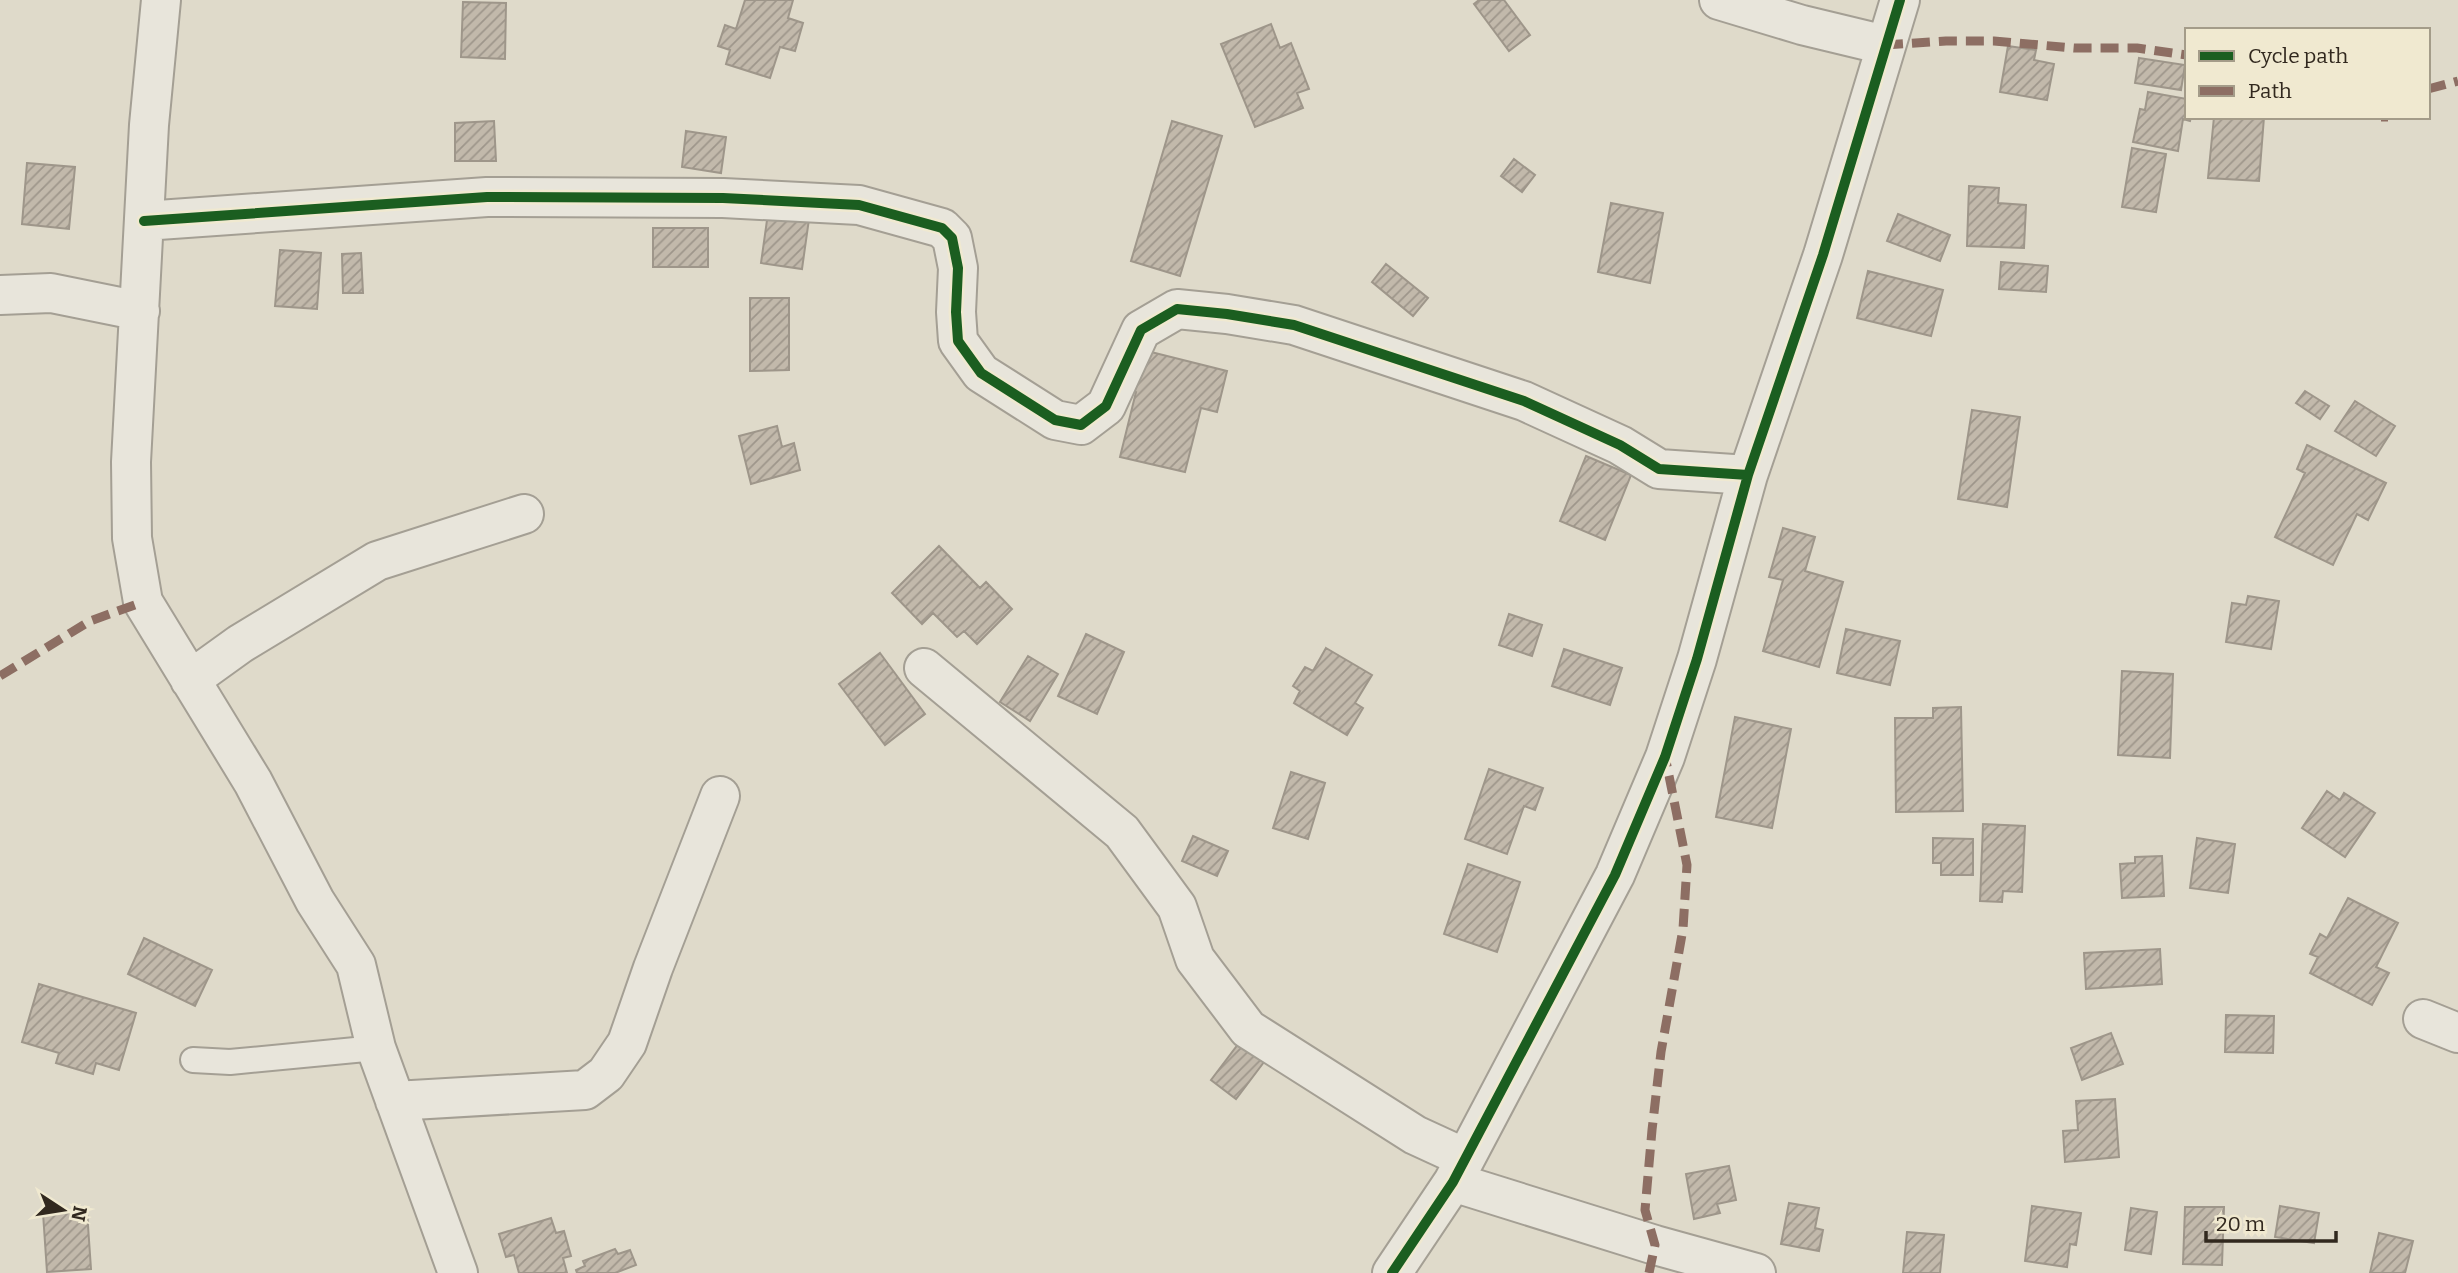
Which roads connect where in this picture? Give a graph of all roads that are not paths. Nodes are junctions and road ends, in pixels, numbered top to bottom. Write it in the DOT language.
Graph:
graph roads {
  1 [pos="161,0"];
  2 [pos="1719,0"];
  3 [pos="1900,0"];
  4 [pos="1885,45"];
  5 [pos="144,220"];
  6 [pos="0,295"];
  7 [pos="140,312"];
  8 [pos="1748,475"];
  9 [pos="524,513"];
  10 [pos="925,668"];
  11 [pos="190,680"];
  12 [pos="720,796"];
  13 [pos="2423,1019"];
  14 [pos="2458,1033"];
  15 [pos="376,1048"];
  16 [pos="193,1060"];
  17 [pos="396,1101"];
  18 [pos="1459,1170"];
  19 [pos="457,1273"];
  20 [pos="1392,1273"];
  21 [pos="1756,1273"];
  1 -- 5 [label="street"];
  2 -- 4 [label="street"];
  3 -- 4 [label="street"];
  4 -- 8 [label="street"];
  5 -- 7 [label="street"];
  5 -- 8 [label="street"];
  6 -- 7 [label="street"];
  7 -- 11 [label="street"];
  8 -- 18 [label="street"];
  9 -- 11 [label="street"];
  10 -- 18 [label="street"];
  11 -- 15 [label="street"];
  12 -- 17 [label="street"];
  13 -- 14 [label="street"];
  15 -- 16 [label="lane"];
  15 -- 17 [label="street"];
  17 -- 19 [label="street"];
  18 -- 20 [label="street"];
  18 -- 21 [label="street"];
}
